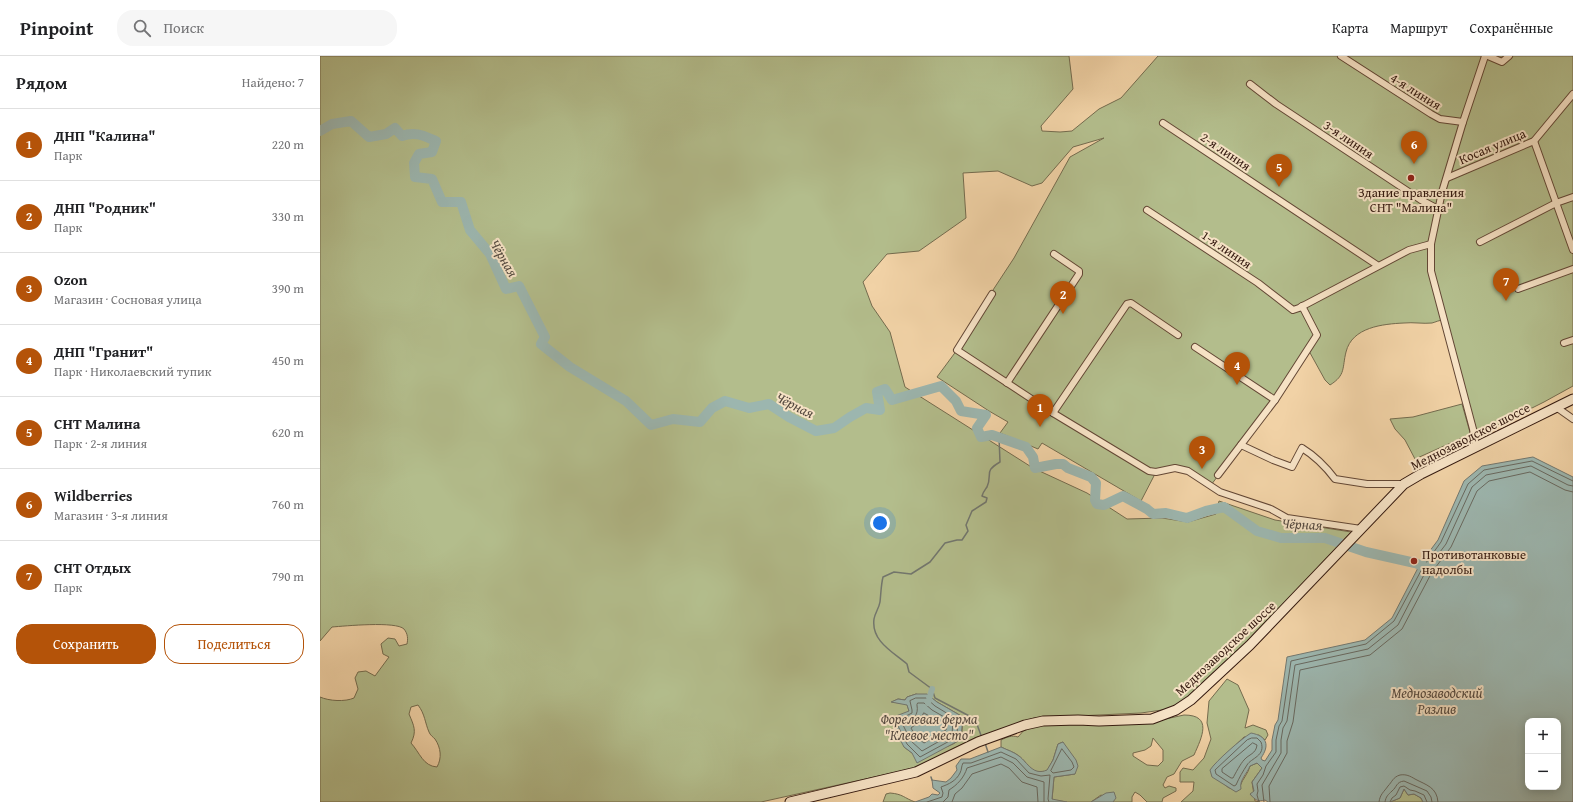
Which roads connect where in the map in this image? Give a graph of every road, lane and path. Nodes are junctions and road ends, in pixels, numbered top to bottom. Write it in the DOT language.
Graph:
graph roads {
  1 [pos="1341,56"];
  2 [pos="1487,56"];
  3 [pos="1508,56"];
  4 [pos="1250,84"];
  5 [pos="1573,94"];
  6 [pos="1463,122"];
  7 [pos="1163,123"];
  8 [pos="1534,141"];
  9 [pos="1446,178"];
  10 [pos="1573,197"];
  11 [pos="1556,203"];
  12 [pos="1438,209"];
  13 [pos="1147,210"];
  14 [pos="1480,242"];
  15 [pos="1431,244"];
  16 [pos="1573,250"];
  17 [pos="1054,254"];
  18 [pos="1377,265"];
  19 [pos="1573,268"];
  20 [pos="1518,289"];
  21 [pos="992,294"];
  22 [pos="1302,306"];
  23 [pos="1178,334"];
  24 [pos="1573,340"];
  25 [pos="1564,343"];
  26 [pos="1195,347"];
  27 [pos="1007,383"];
  28 [pos="1573,399"];
  29 [pos="1275,400"];
  30 [pos="1556,407"];
  31 [pos="1053,413"];
  32 [pos="1573,419"];
  33 [pos="1241,445"];
  34 [pos="1476,447"];
  35 [pos="1404,484"];
  36 [pos="1211,485"];
  37 [pos="1361,529"];
  38 [pos="790,802"];
  1 -- 6 [label="street, 4-я линия"];
  2 -- 3 [label="street"];
  2 -- 6 [label="street"];
  4 -- 12 [label="street, 3-я линия"];
  5 -- 8 [label="street, Косая улица"];
  6 -- 9 [label="street"];
  7 -- 18 [label="street, 2-я линия"];
  8 -- 9 [label="street, Косая улица"];
  8 -- 11 [label="street"];
  9 -- 12 [label="street"];
  10 -- 11 [label="street"];
  11 -- 14 [label="street"];
  11 -- 16 [label="street"];
  12 -- 15 [label="street"];
  13 -- 22 [label="street, 1-я линия"];
  15 -- 18 [label="street"];
  15 -- 34 [label="street"];
  17 -- 27 [label="street"];
  18 -- 22 [label="street"];
  19 -- 20 [label="street"];
  21 -- 27 [label="street"];
  22 -- 29 [label="street"];
  23 -- 31 [label="street"];
  24 -- 25 [label="street"];
  26 -- 29 [label="street"];
  27 -- 31 [label="street"];
  28 -- 30 [label="main road, Меднозаводское шоссе"];
  29 -- 33 [label="street"];
  30 -- 32 [label="street"];
  30 -- 34 [label="main road, Меднозаводское шоссе"];
  31 -- 36 [label="street"];
  33 -- 35 [label="street"];
  33 -- 36 [label="street"];
  34 -- 35 [label="main road, Меднозаводское шоссе"];
  35 -- 37 [label="main road, Меднозаводское шоссе"];
  36 -- 37 [label="street"];
  37 -- 38 [label="main road, Меднозаводское шоссе"];
}
